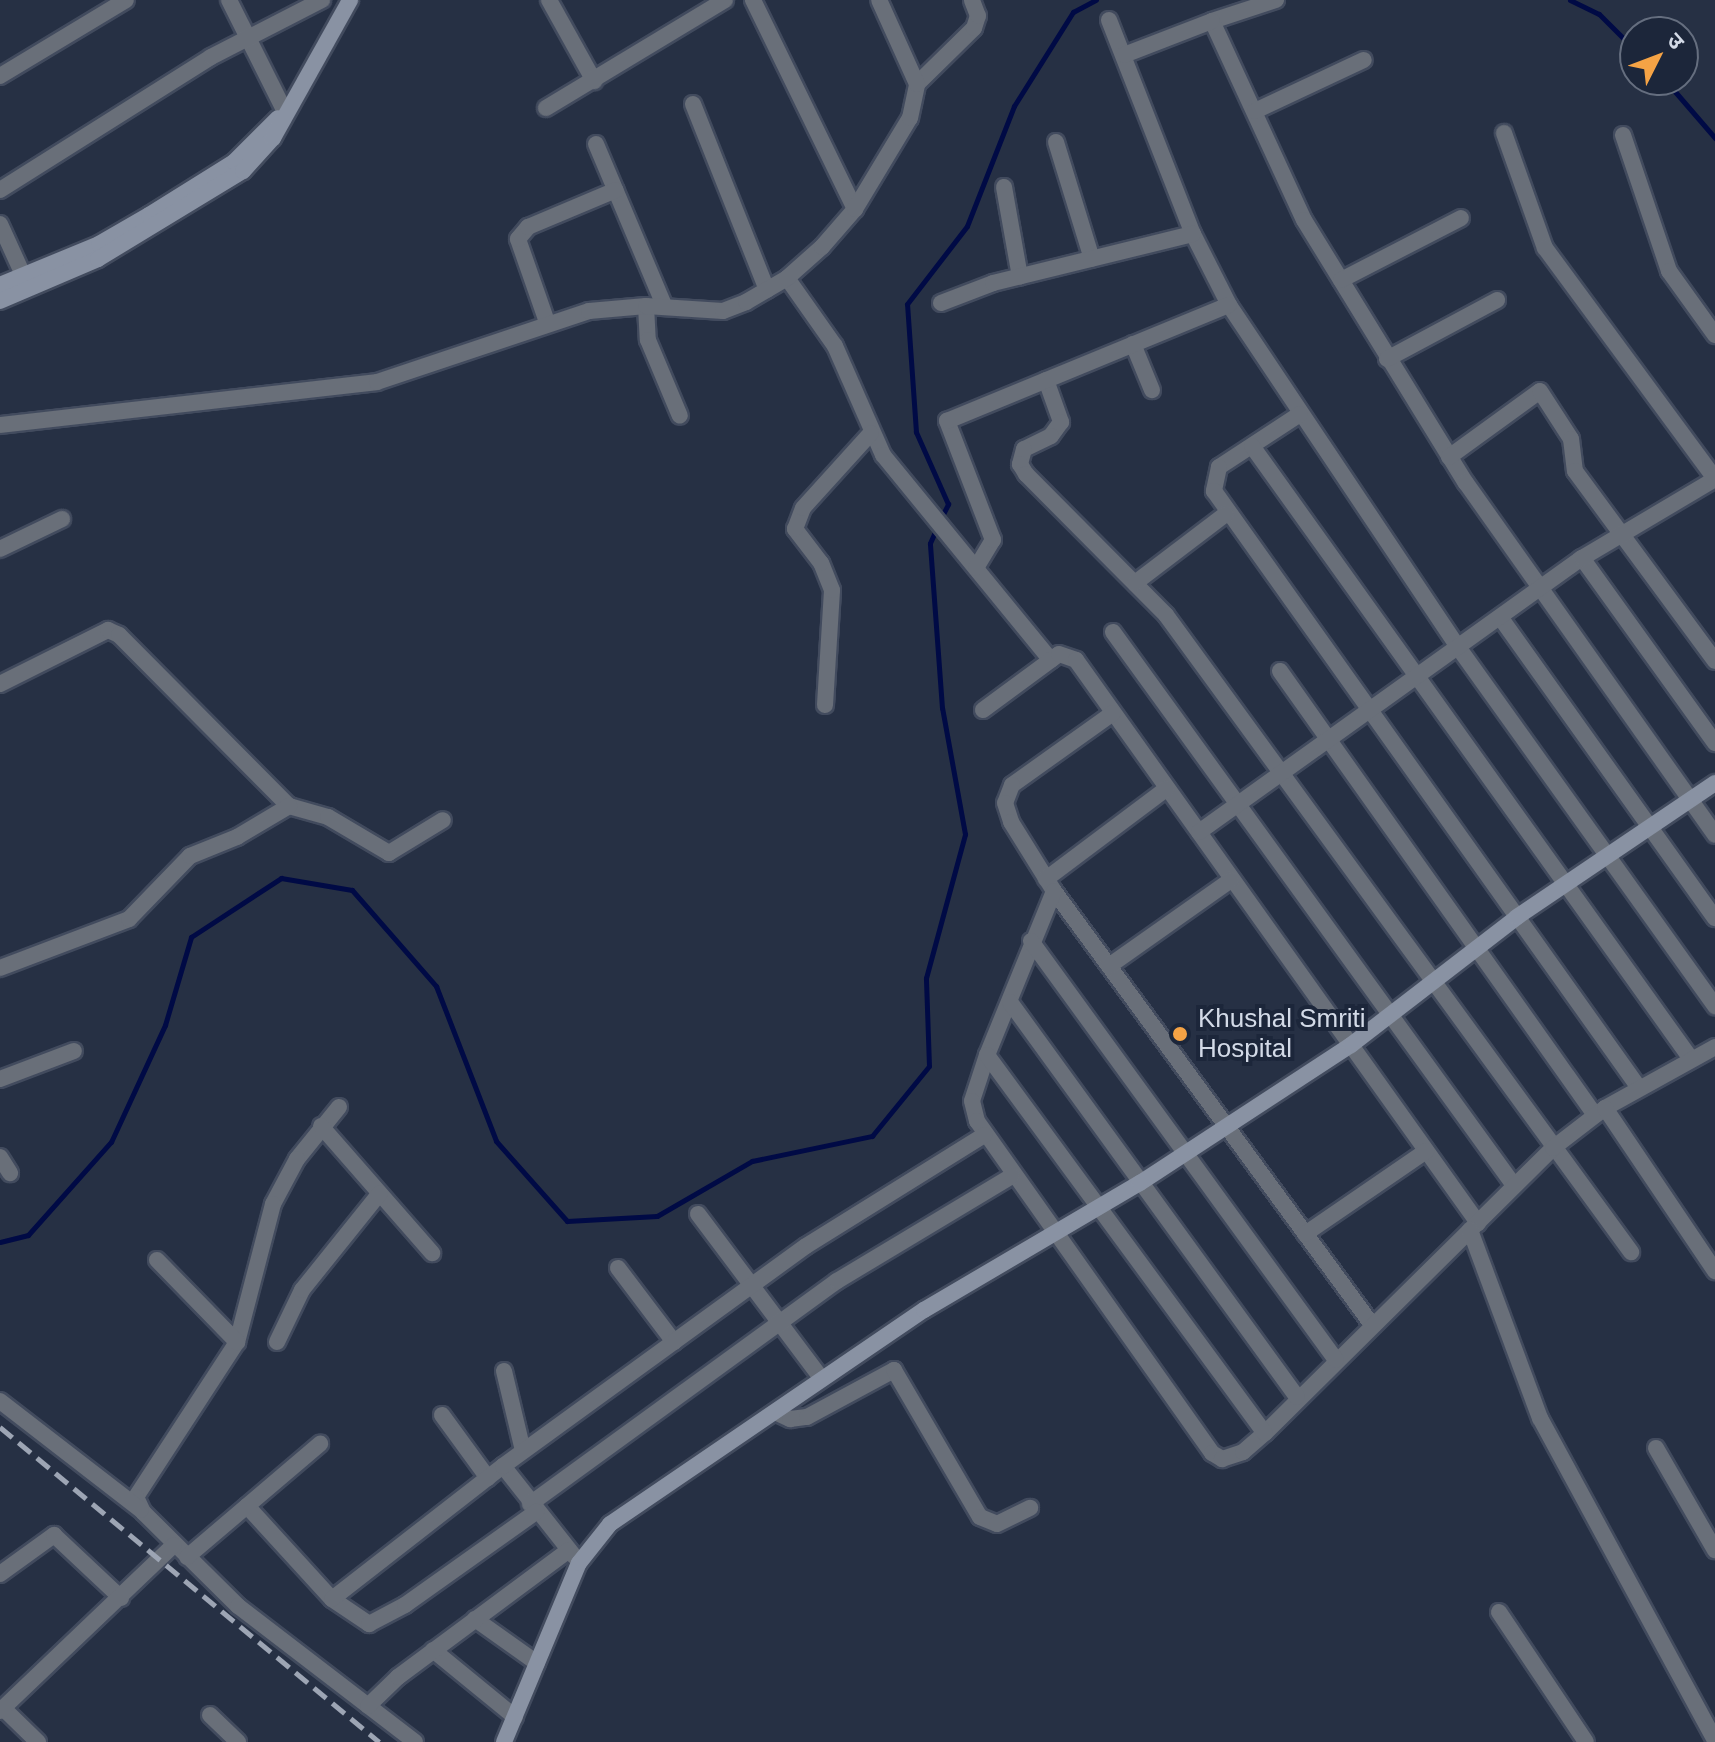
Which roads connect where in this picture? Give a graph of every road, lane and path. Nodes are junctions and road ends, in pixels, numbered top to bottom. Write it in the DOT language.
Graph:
graph roads {
  1 [pos="126,0"];
  2 [pos="229,0"];
  3 [pos="350,0"];
  4 [pos="549,0"];
  5 [pos="725,0"];
  6 [pos="753,0"];
  7 [pos="879,0"];
  8 [pos="972,0"];
  9 [pos="1276,0"];
  10 [pos="314,1"];
  11 [pos="1109,20"];
  12 [pos="1212,21"];
  13 [pos="248,38"];
  14 [pos="1124,55"];
  15 [pos="1364,60"];
  16 [pos="0,76"];
  17 [pos="594,81"];
  18 [pos="917,84"];
  19 [pos="693,104"];
  20 [pos="546,108"];
  21 [pos="1255,111"];
  22 [pos="285,112"];
  23 [pos="1504,133"];
  24 [pos="1623,135"];
  25 [pos="1056,142"];
  26 [pos="596,144"];
  27 [pos="1004,187"];
  28 [pos="0,190"];
  29 [pos="616,190"];
  30 [pos="855,209"];
  31 [pos="1461,218"];
  32 [pos="0,224"];
  33 [pos="1193,234"];
  34 [pos="1092,259"];
  35 [pos="1020,277"];
  36 [pos="787,278"];
  37 [pos="1341,280"];
  38 [pos="28,284"];
  39 [pos="0,285"];
  40 [pos="767,290"];
  41 [pos="1497,300"];
  42 [pos="0,301"];
  43 [pos="941,303"];
  44 [pos="1229,305"];
  45 [pos="646,306"];
  46 [pos="665,307"];
  47 [pos="547,322"];
  48 [pos="1715,335"];
  49 [pos="1133,344"];
  50 [pos="1387,359"];
  51 [pos="1046,380"];
  52 [pos="1152,390"];
  53 [pos="1300,414"];
  54 [pos="680,416"];
  55 [pos="0,425"];
  56 [pos="871,433"];
  57 [pos="1252,446"];
  58 [pos="1449,457"];
  59 [pos="1715,479"];
  60 [pos="1226,514"];
  61 [pos="62,519"];
  62 [pos="1623,534"];
  63 [pos="0,549"];
  64 [pos="1582,558"];
  65 [pos="976,568"];
  66 [pos="1135,583"];
  67 [pos="1540,589"];
  68 [pos="1500,617"];
  69 [pos="1113,632"];
  70 [pos="1458,647"];
  71 [pos="1051,660"];
  72 [pos="1715,661"];
  73 [pos="1280,671"];
  74 [pos="1419,674"];
  75 [pos="0,684"];
  76 [pos="825,705"];
  77 [pos="1368,708"];
  78 [pos="983,710"];
  79 [pos="1113,713"];
  80 [pos="1328,738"];
  81 [pos="1715,743"];
  82 [pos="1282,771"];
  83 [pos="1715,783"];
  84 [pos="1167,788"];
  85 [pos="1690,799"];
  86 [pos="1238,803"];
  87 [pos="289,806"];
  88 [pos="443,820"];
  89 [pos="1650,827"];
  90 [pos="1199,832"];
  91 [pos="1715,835"];
  92 [pos="1605,856"];
  93 [pos="1231,880"];
  94 [pos="1564,884"];
  95 [pos="1050,885"];
  96 [pos="1517,917"];
  97 [pos="1715,918"];
  98 [pos="1031,941"];
  99 [pos="1475,947"];
  100 [pos="1109,966"];
  101 [pos="0,968"];
  102 [pos="1431,980"];
  103 [pos="1010,1002"];
  104 [pos="1715,1006"];
  105 [pos="1391,1012"];
  106 [pos="1351,1045"];
  107 [pos="1715,1047"];
  108 [pos="74,1051"];
  109 [pos="987,1055"];
  110 [pos="1691,1059"];
  111 [pos="0,1079"];
  112 [pos="1639,1088"];
  113 [pos="339,1107"];
  114 [pos="1600,1112"];
  115 [pos="321,1126"];
  116 [pos="1225,1127"];
  117 [pos="984,1135"];
  118 [pos="1553,1148"];
  119 [pos="1426,1151"];
  120 [pos="1184,1155"];
  121 [pos="0,1157"];
  122 [pos="10,1173"];
  123 [pos="1012,1176"];
  124 [pos="1140,1183"];
  125 [pos="1513,1184"];
  126 [pos="380,1193"];
  127 [pos="1096,1208"];
  128 [pos="698,1214"];
  129 [pos="1474,1226"];
  130 [pos="1052,1233"];
  131 [pos="1305,1234"];
  132 [pos="1631,1252"];
  133 [pos="432,1253"];
  134 [pos="157,1260"];
  135 [pos="618,1268"];
  136 [pos="1715,1271"];
  137 [pos="752,1285"];
  138 [pos="779,1321"];
  139 [pos="1373,1326"];
  140 [pos="237,1342"];
  141 [pos="277,1342"];
  142 [pos="674,1342"];
  143 [pos="1336,1360"];
  144 [pos="504,1371"];
  145 [pos="822,1379"];
  146 [pos="1297,1397"];
  147 [pos="0,1401"];
  148 [pos="775,1412"];
  149 [pos="442,1415"];
  150 [pos="1265,1433"];
  151 [pos="320,1444"];
  152 [pos="1656,1448"];
  153 [pos="523,1451"];
  154 [pos="503,1466"];
  155 [pos="488,1478"];
  156 [pos="247,1506"];
  157 [pos="533,1508"];
  158 [pos="1030,1508"];
  159 [pos="143,1512"];
  160 [pos="174,1545"];
  161 [pos="1715,1550"];
  162 [pos="574,1556"];
  163 [pos="187,1557"];
  164 [pos="0,1574"];
  165 [pos="121,1598"];
  166 [pos="332,1599"];
  167 [pos="1499,1612"];
  168 [pos="475,1619"];
  169 [pos="433,1650"];
  170 [pos="537,1663"];
  171 [pos="368,1706"];
  172 [pos="2,1710"];
  173 [pos="210,1715"];
  174 [pos="515,1717"];
  175 [pos="1715,1740"];
  176 [pos="38,1742"];
  177 [pos="238,1742"];
  178 [pos="415,1742"];
  179 [pos="504,1742"];
  180 [pos="1586,1742"];
  1 -- 16 [label="street"];
  2 -- 13 [label="street"];
  3 -- 22 [label="street"];
  4 -- 17 [label="street"];
  5 -- 17 [label="street"];
  6 -- 30 [label="street"];
  7 -- 18 [label="street"];
  8 -- 18 [label="street"];
  9 -- 12 [label="street"];
  10 -- 13 [label="street"];
  11 -- 14 [label="street"];
  12 -- 14 [label="street"];
  12 -- 21 [label="street"];
  13 -- 22 [label="street"];
  13 -- 28 [label="street"];
  14 -- 33 [label="street"];
  15 -- 21 [label="street"];
  17 -- 20 [label="street"];
  18 -- 30 [label="street"];
  19 -- 40 [label="street"];
  21 -- 37 [label="street"];
  22 -- 38 [label="street"];
  23 -- 59 [label="street"];
  24 -- 48 [label="street"];
  25 -- 34 [label="street"];
  26 -- 29 [label="street"];
  27 -- 35 [label="street"];
  29 -- 46 [label="street"];
  29 -- 47 [label="street"];
  30 -- 36 [label="street"];
  31 -- 37 [label="street"];
  32 -- 38 [label="street"];
  33 -- 34 [label="street"];
  33 -- 44 [label="street"];
  34 -- 35 [label="street"];
  35 -- 43 [label="street"];
  36 -- 40 [label="street"];
  36 -- 56 [label="street"];
  37 -- 50 [label="street"];
  38 -- 39 [label="street"];
  38 -- 42 [label="street"];
  40 -- 46 [label="street"];
  41 -- 50 [label="street"];
  44 -- 49 [label="street"];
  44 -- 53 [label="street"];
  45 -- 46 [label="street"];
  45 -- 47 [label="street"];
  45 -- 54 [label="street"];
  47 -- 55 [label="street"];
  49 -- 51 [label="street"];
  49 -- 52 [label="street"];
  50 -- 58 [label="street"];
  51 -- 65 [label="street"];
  51 -- 66 [label="street"];
  53 -- 57 [label="street"];
  53 -- 70 [label="street"];
  56 -- 65 [label="street"];
  56 -- 76 [label="street"];
  57 -- 60 [label="street"];
  57 -- 74 [label="street"];
  58 -- 62 [label="street"];
  58 -- 67 [label="street"];
  59 -- 62 [label="street"];
  60 -- 66 [label="street"];
  60 -- 77 [label="street"];
  61 -- 63 [label="street"];
  62 -- 64 [label="street"];
  62 -- 72 [label="street"];
  64 -- 67 [label="street"];
  64 -- 81 [label="street"];
  65 -- 71 [label="street"];
  66 -- 82 [label="street"];
  67 -- 68 [label="street"];
  67 -- 85 [label="street"];
  68 -- 70 [label="street"];
  68 -- 89 [label="street"];
  69 -- 86 [label="street"];
  70 -- 74 [label="street"];
  70 -- 92 [label="street"];
  71 -- 78 [label="street"];
  71 -- 79 [label="street"];
  73 -- 80 [label="street"];
  74 -- 77 [label="street"];
  74 -- 94 [label="street"];
  75 -- 87 [label="street"];
  77 -- 80 [label="street"];
  77 -- 96 [label="street"];
  79 -- 84 [label="street"];
  79 -- 95 [label="street"];
  80 -- 82 [label="street"];
  80 -- 99 [label="street"];
  82 -- 86 [label="street"];
  82 -- 102 [label="street"];
  83 -- 85 [label="street"];
  84 -- 90 [label="street"];
  84 -- 95 [label="street"];
  85 -- 89 [label="street"];
  85 -- 91 [label="street"];
  86 -- 90 [label="street"];
  86 -- 105 [label="street"];
  87 -- 88 [label="street"];
  87 -- 101 [label="street"];
  89 -- 92 [label="street"];
  89 -- 97 [label="street"];
  90 -- 93 [label="street"];
  92 -- 94 [label="street"];
  92 -- 104 [label="street"];
  93 -- 100 [label="street"];
  93 -- 106 [label="street"];
  94 -- 96 [label="street"];
  94 -- 110 [label="street"];
  95 -- 98 [label="street"];
  95 -- 100 [label="street"];
  96 -- 99 [label="street"];
  96 -- 112 [label="street"];
  98 -- 103 [label="street"];
  98 -- 120 [label="street"];
  99 -- 102 [label="street"];
  99 -- 114 [label="street"];
  100 -- 116 [label="street"];
  102 -- 105 [label="street"];
  102 -- 118 [label="street"];
  103 -- 109 [label="street"];
  103 -- 124 [label="street"];
  105 -- 106 [label="street"];
  105 -- 125 [label="street"];
  106 -- 116 [label="street"];
  106 -- 119 [label="street"];
  107 -- 110 [label="street"];
  108 -- 111 [label="street"];
  109 -- 117 [label="street"];
  109 -- 127 [label="street"];
  110 -- 112 [label="street"];
  112 -- 114 [label="street"];
  113 -- 115 [label="street"];
  114 -- 118 [label="street"];
  114 -- 136 [label="street"];
  115 -- 126 [label="street"];
  115 -- 140 [label="street"];
  116 -- 120 [label="street"];
  116 -- 131 [label="street"];
  117 -- 123 [label="street"];
  117 -- 137 [label="street"];
  118 -- 125 [label="street"];
  118 -- 132 [label="street"];
  119 -- 129 [label="street"];
  119 -- 131 [label="street"];
  120 -- 124 [label="street"];
  120 -- 143 [label="street"];
  121 -- 122 [label="street"];
  123 -- 130 [label="street"];
  123 -- 138 [label="street"];
  124 -- 127 [label="street"];
  124 -- 146 [label="street"];
  125 -- 129 [label="street"];
  126 -- 133 [label="street"];
  126 -- 141 [label="street"];
  127 -- 130 [label="street"];
  127 -- 150 [label="street"];
  128 -- 137 [label="street"];
  129 -- 139 [label="street"];
  129 -- 175 [label="street"];
  130 -- 145 [label="street"];
  130 -- 150 [label="street"];
  131 -- 139 [label="street"];
  134 -- 140 [label="street"];
  135 -- 142 [label="street"];
  137 -- 138 [label="street"];
  137 -- 142 [label="street"];
  138 -- 145 [label="street"];
  138 -- 157 [label="street"];
  139 -- 143 [label="street"];
  140 -- 159 [label="street"];
  142 -- 153 [label="street"];
  143 -- 146 [label="street"];
  144 -- 153 [label="street"];
  145 -- 148 [label="street"];
  146 -- 150 [label="street"];
  147 -- 159 [label="street"];
  148 -- 158 [label="street"];
  148 -- 162 [label="street"];
  149 -- 155 [label="street"];
  151 -- 156 [label="street"];
  152 -- 161 [label="street"];
  153 -- 154 [label="street"];
  154 -- 155 [label="street"];
  154 -- 157 [label="street"];
  155 -- 166 [label="street"];
  156 -- 163 [label="street"];
  156 -- 166 [label="street"];
  157 -- 162 [label="street"];
  157 -- 166 [label="street"];
  159 -- 160 [label="street"];
  160 -- 163 [label="street"];
  160 -- 165 [label="street"];
  162 -- 168 [label="street"];
  162 -- 170 [label="street"];
  163 -- 171 [label="street"];
  164 -- 165 [label="street"];
  165 -- 172 [label="street"];
  167 -- 180 [label="street"];
  168 -- 169 [label="street"];
  168 -- 170 [label="street"];
  169 -- 171 [label="street"];
  169 -- 174 [label="street"];
  170 -- 174 [label="street"];
  171 -- 178 [label="street"];
  172 -- 176 [label="street"];
  173 -- 177 [label="street"];
  174 -- 179 [label="street"];
}
